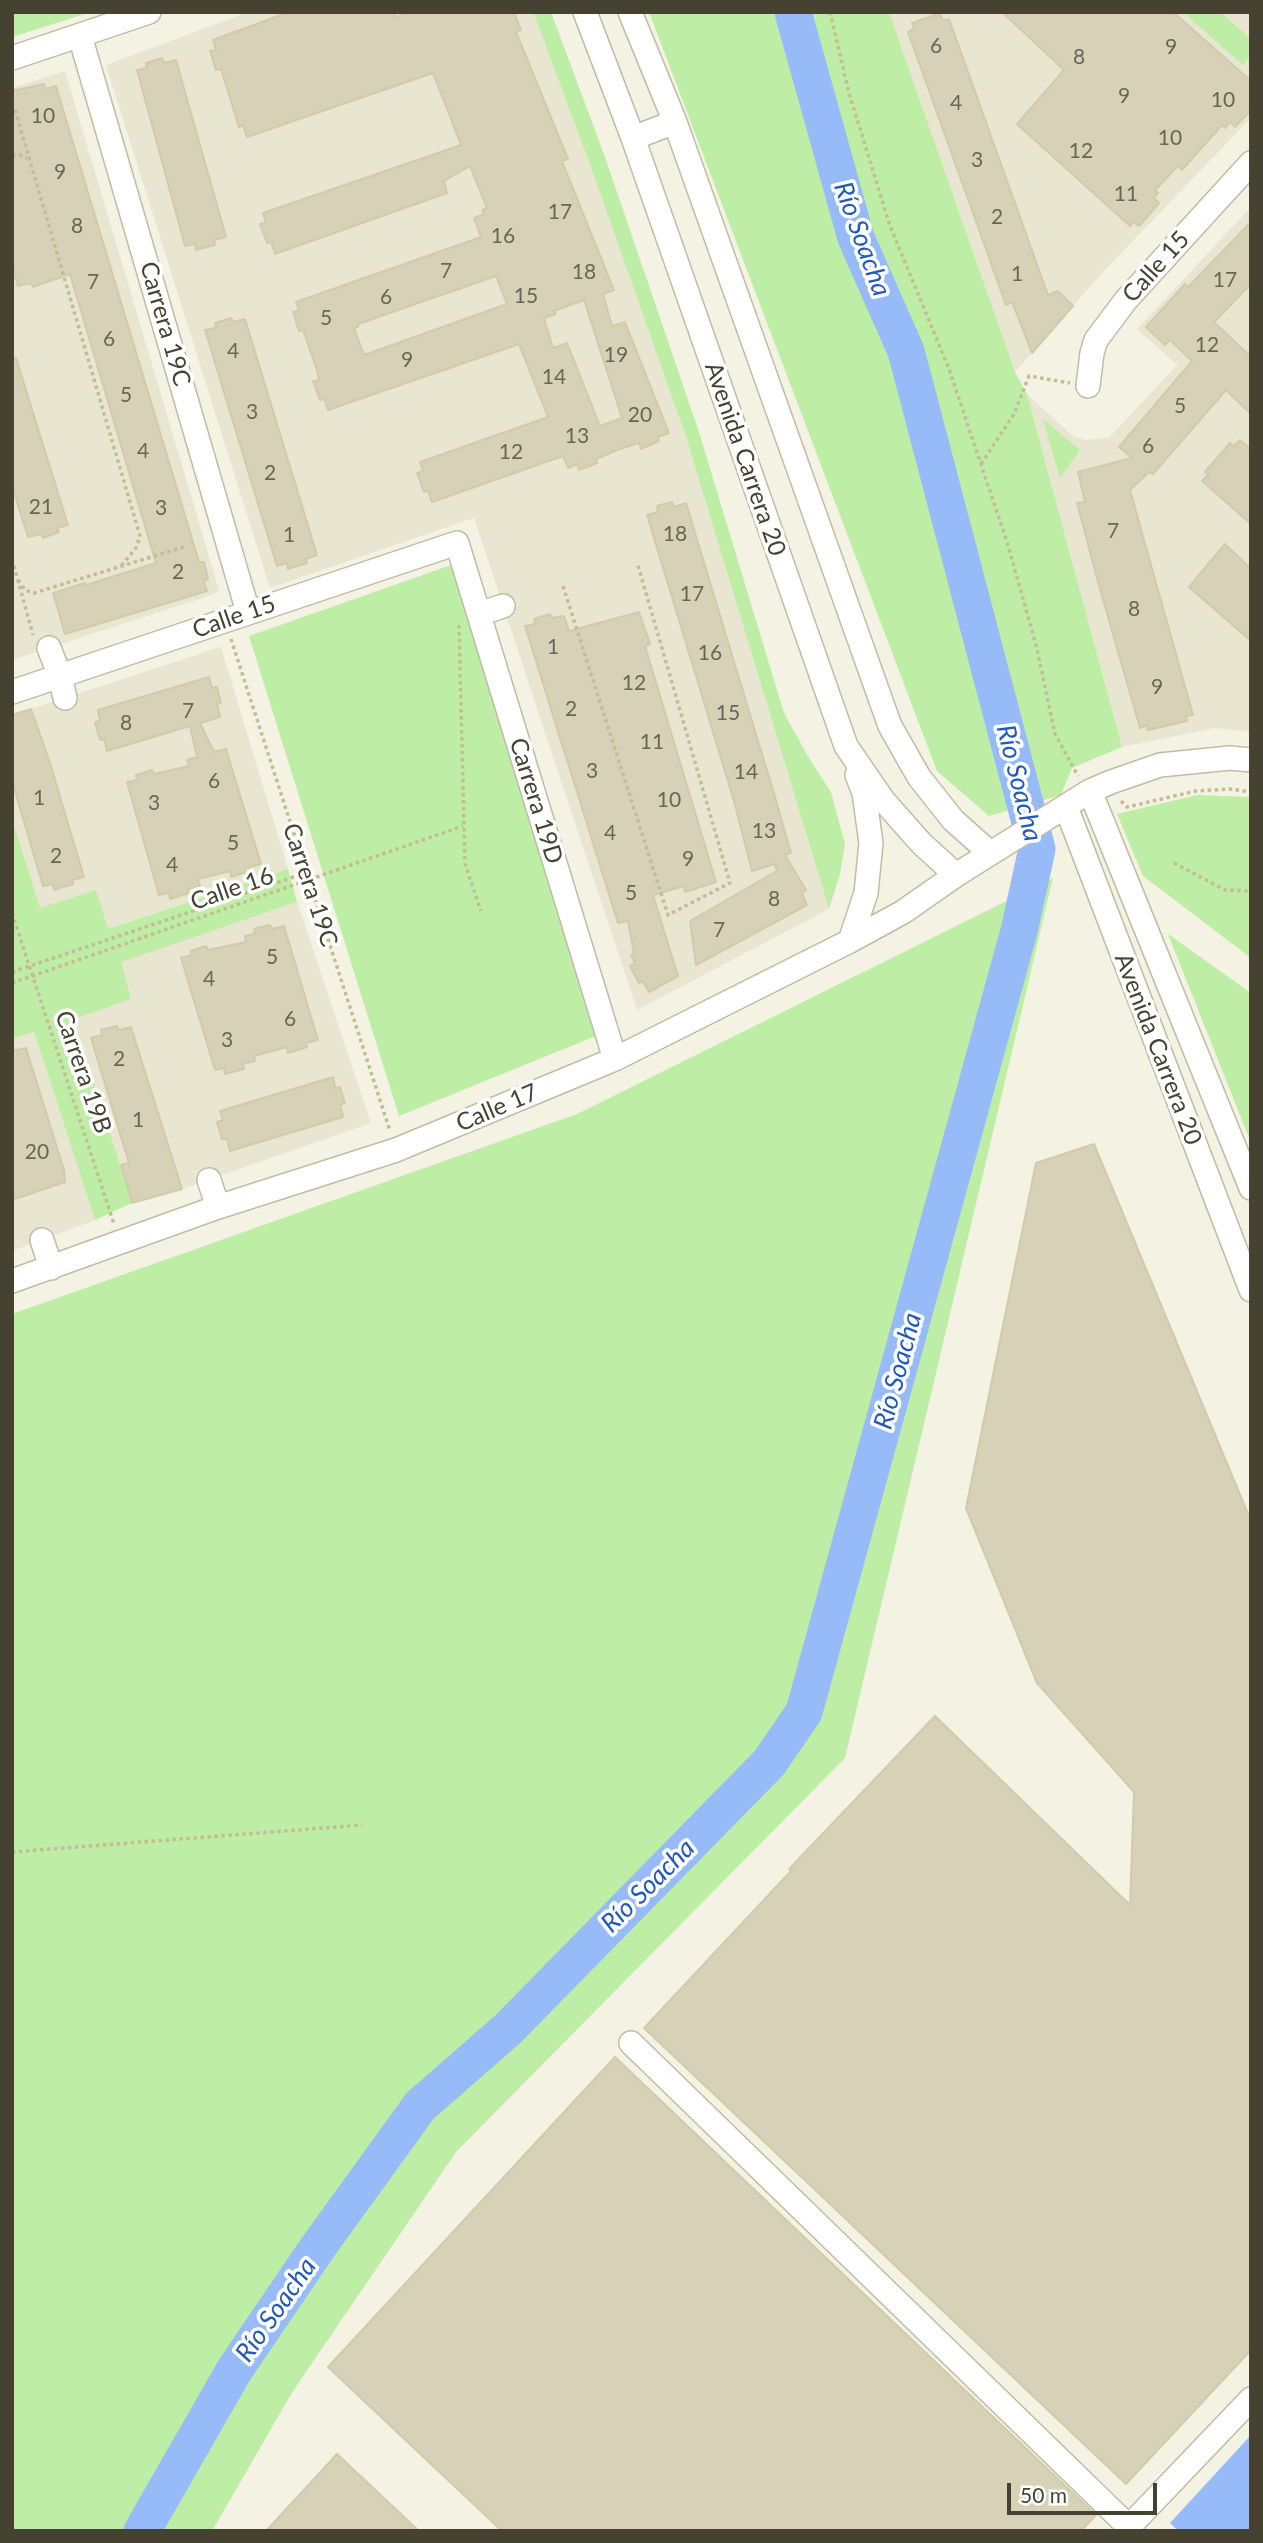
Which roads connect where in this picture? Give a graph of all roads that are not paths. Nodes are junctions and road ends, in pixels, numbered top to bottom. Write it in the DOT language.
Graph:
graph roads {
  1 [pos="149,12"];
  2 [pos="584,12"];
  3 [pos="630,12"];
  4 [pos="80,36"];
  5 [pos="12,58"];
  6 [pos="675,122"];
  7 [pos="633,138"];
  8 [pos="1251,163"];
  9 [pos="1088,386"];
  10 [pos="457,543"];
  11 [pos="503,606"];
  12 [pos="248,612"];
  13 [pos="468,616"];
  14 [pos="49,648"];
  15 [pos="62,687"];
  16 [pos="12,692"];
  17 [pos="846,746"];
  18 [pos="1251,760"];
  19 [pos="1090,791"];
  20 [pos="1058,812"];
  21 [pos="990,853"];
  22 [pos="956,874"];
  23 [pos="850,941"];
  24 [pos="615,1059"];
  25 [pos="209,1180"];
  26 [pos="1251,1188"];
  27 [pos="218,1207"];
  28 [pos="42,1240"];
  29 [pos="51,1268"];
  30 [pos="12,1282"];
  31 [pos="1251,1290"];
  32 [pos="631,2043"];
  33 [pos="1251,2399"];
  34 [pos="1127,2529"];
  1 -- 4 [label="street"];
  2 -- 7 [label="street, Avenida Carrera 20"];
  3 -- 6 [label="street, Avenida Carrera 20"];
  4 -- 5 [label="street"];
  4 -- 12 [label="street, Carrera 19C"];
  6 -- 7 [label="street"];
  6 -- 21 [label="street, Avenida Carrera 20"];
  7 -- 17 [label="street, Avenida Carrera 20"];
  8 -- 9 [label="street, Calle 15"];
  10 -- 12 [label="street, Calle 15"];
  10 -- 13 [label="street, Carrera 19D"];
  11 -- 13 [label="street"];
  12 -- 15 [label="street, Calle 15"];
  13 -- 24 [label="street, Carrera 19D"];
  14 -- 15 [label="street"];
  15 -- 16 [label="street, Calle 15"];
  17 -- 22 [label="street, Avenida Carrera 20"];
  17 -- 23 [label="street"];
  18 -- 19 [label="street"];
  19 -- 20 [label="street"];
  19 -- 26 [label="street, Avenida Carrera 20"];
  20 -- 21 [label="street, Calle 17"];
  20 -- 31 [label="street, Avenida Carrera 20"];
  21 -- 22 [label="street, Calle 17"];
  22 -- 23 [label="street, Calle 17"];
  23 -- 24 [label="street, Calle 17"];
  24 -- 27 [label="street, Calle 17"];
  25 -- 27 [label="street"];
  27 -- 29 [label="street, Calle 17"];
  28 -- 29 [label="street"];
  29 -- 30 [label="street, Calle 17"];
  32 -- 34 [label="street"];
  33 -- 34 [label="street"];
}
